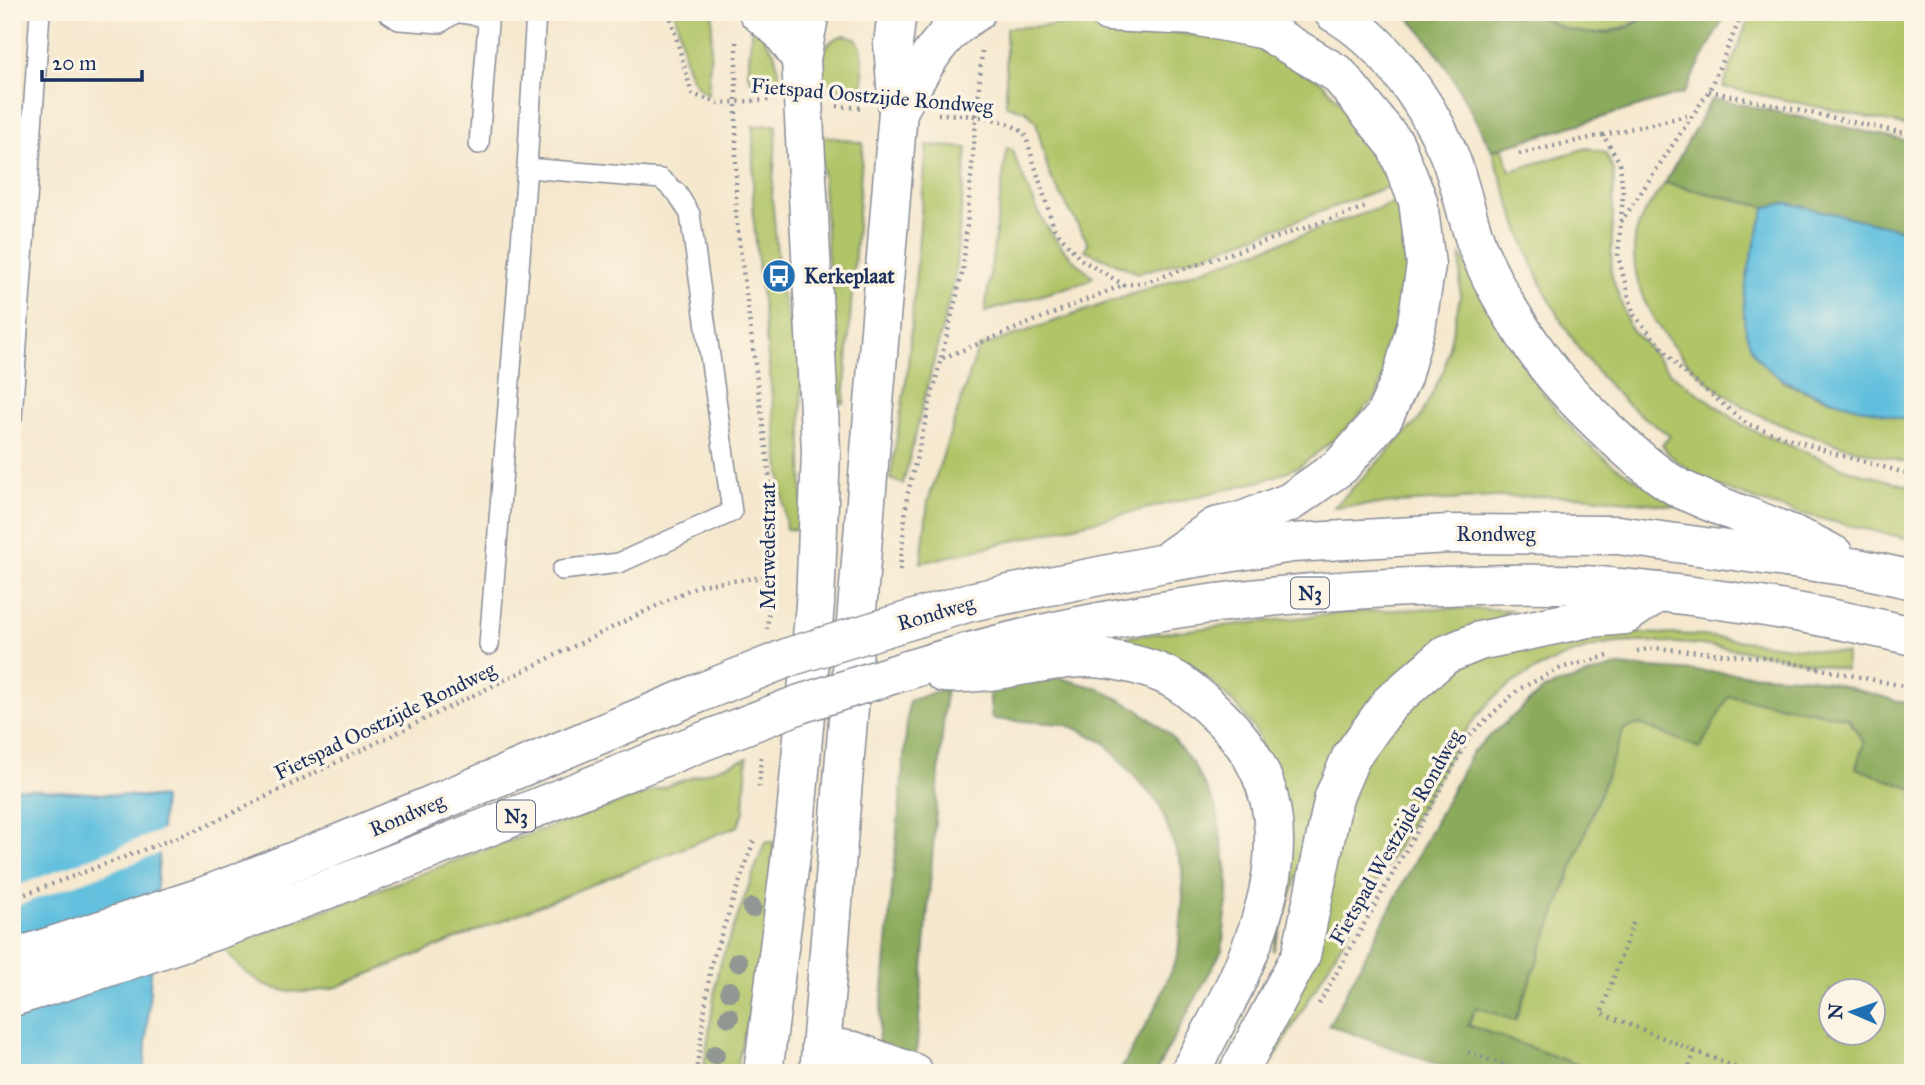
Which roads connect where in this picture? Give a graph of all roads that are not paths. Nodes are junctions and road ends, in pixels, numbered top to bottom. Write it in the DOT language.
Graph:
graph roads {
  1 [pos="40,12"];
  2 [pos="387,12"];
  3 [pos="454,12"];
  4 [pos="536,12"];
  5 [pos="810,12"];
  6 [pos="897,12"];
  7 [pos="1108,12"];
  8 [pos="1333,12"];
  9 [pos="747,25"];
  10 [pos="979,28"];
  11 [pos="801,59"];
  12 [pos="898,111"];
  13 [pos="479,144"];
  14 [pos="527,168"];
  15 [pos="12,417"];
  16 [pos="1164,563"];
  17 [pos="1858,568"];
  18 [pos="562,570"];
  19 [pos="1913,580"];
  20 [pos="1659,592"];
  21 [pos="1913,636"];
  22 [pos="489,645"];
  23 [pos="966,663"];
  24 [pos="208,914"];
  25 [pos="12,959"];
  26 [pos="12,997"];
  27 [pos="820,1059"];
  28 [pos="763,1073"];
  29 [pos="914,1073"];
  30 [pos="1189,1073"];
  31 [pos="1238,1073"];
  1 -- 15 [label="lane"];
  2 -- 3 [label="lane"];
  3 -- 13 [label="lane"];
  4 -- 14 [label="lane"];
  5 -- 11 [label="main road"];
  6 -- 12 [label="main road"];
  7 -- 16 [label="main road, N3"];
  8 -- 17 [label="main road, N3"];
  9 -- 11 [label="main road"];
  10 -- 12 [label="main road"];
  11 -- 28 [label="main road"];
  12 -- 27 [label="main road"];
  14 -- 18 [label="lane"];
  14 -- 22 [label="lane"];
  16 -- 17 [label="main road, Rondweg / N3"];
  16 -- 24 [label="main road, Rondweg / N3, bridge"];
  17 -- 19 [label="main road, Rondweg / N3"];
  20 -- 21 [label="main road, Rondweg / N3"];
  20 -- 23 [label="main road, Rondweg / N3"];
  20 -- 31 [label="main road"];
  23 -- 24 [label="main road, Rondweg / N3, bridge"];
  23 -- 30 [label="main road, N3"];
  24 -- 25 [label="main road, Rondweg / N3"];
  24 -- 26 [label="main road, Rondweg / N3"];
  27 -- 29 [label="main road"];
}
